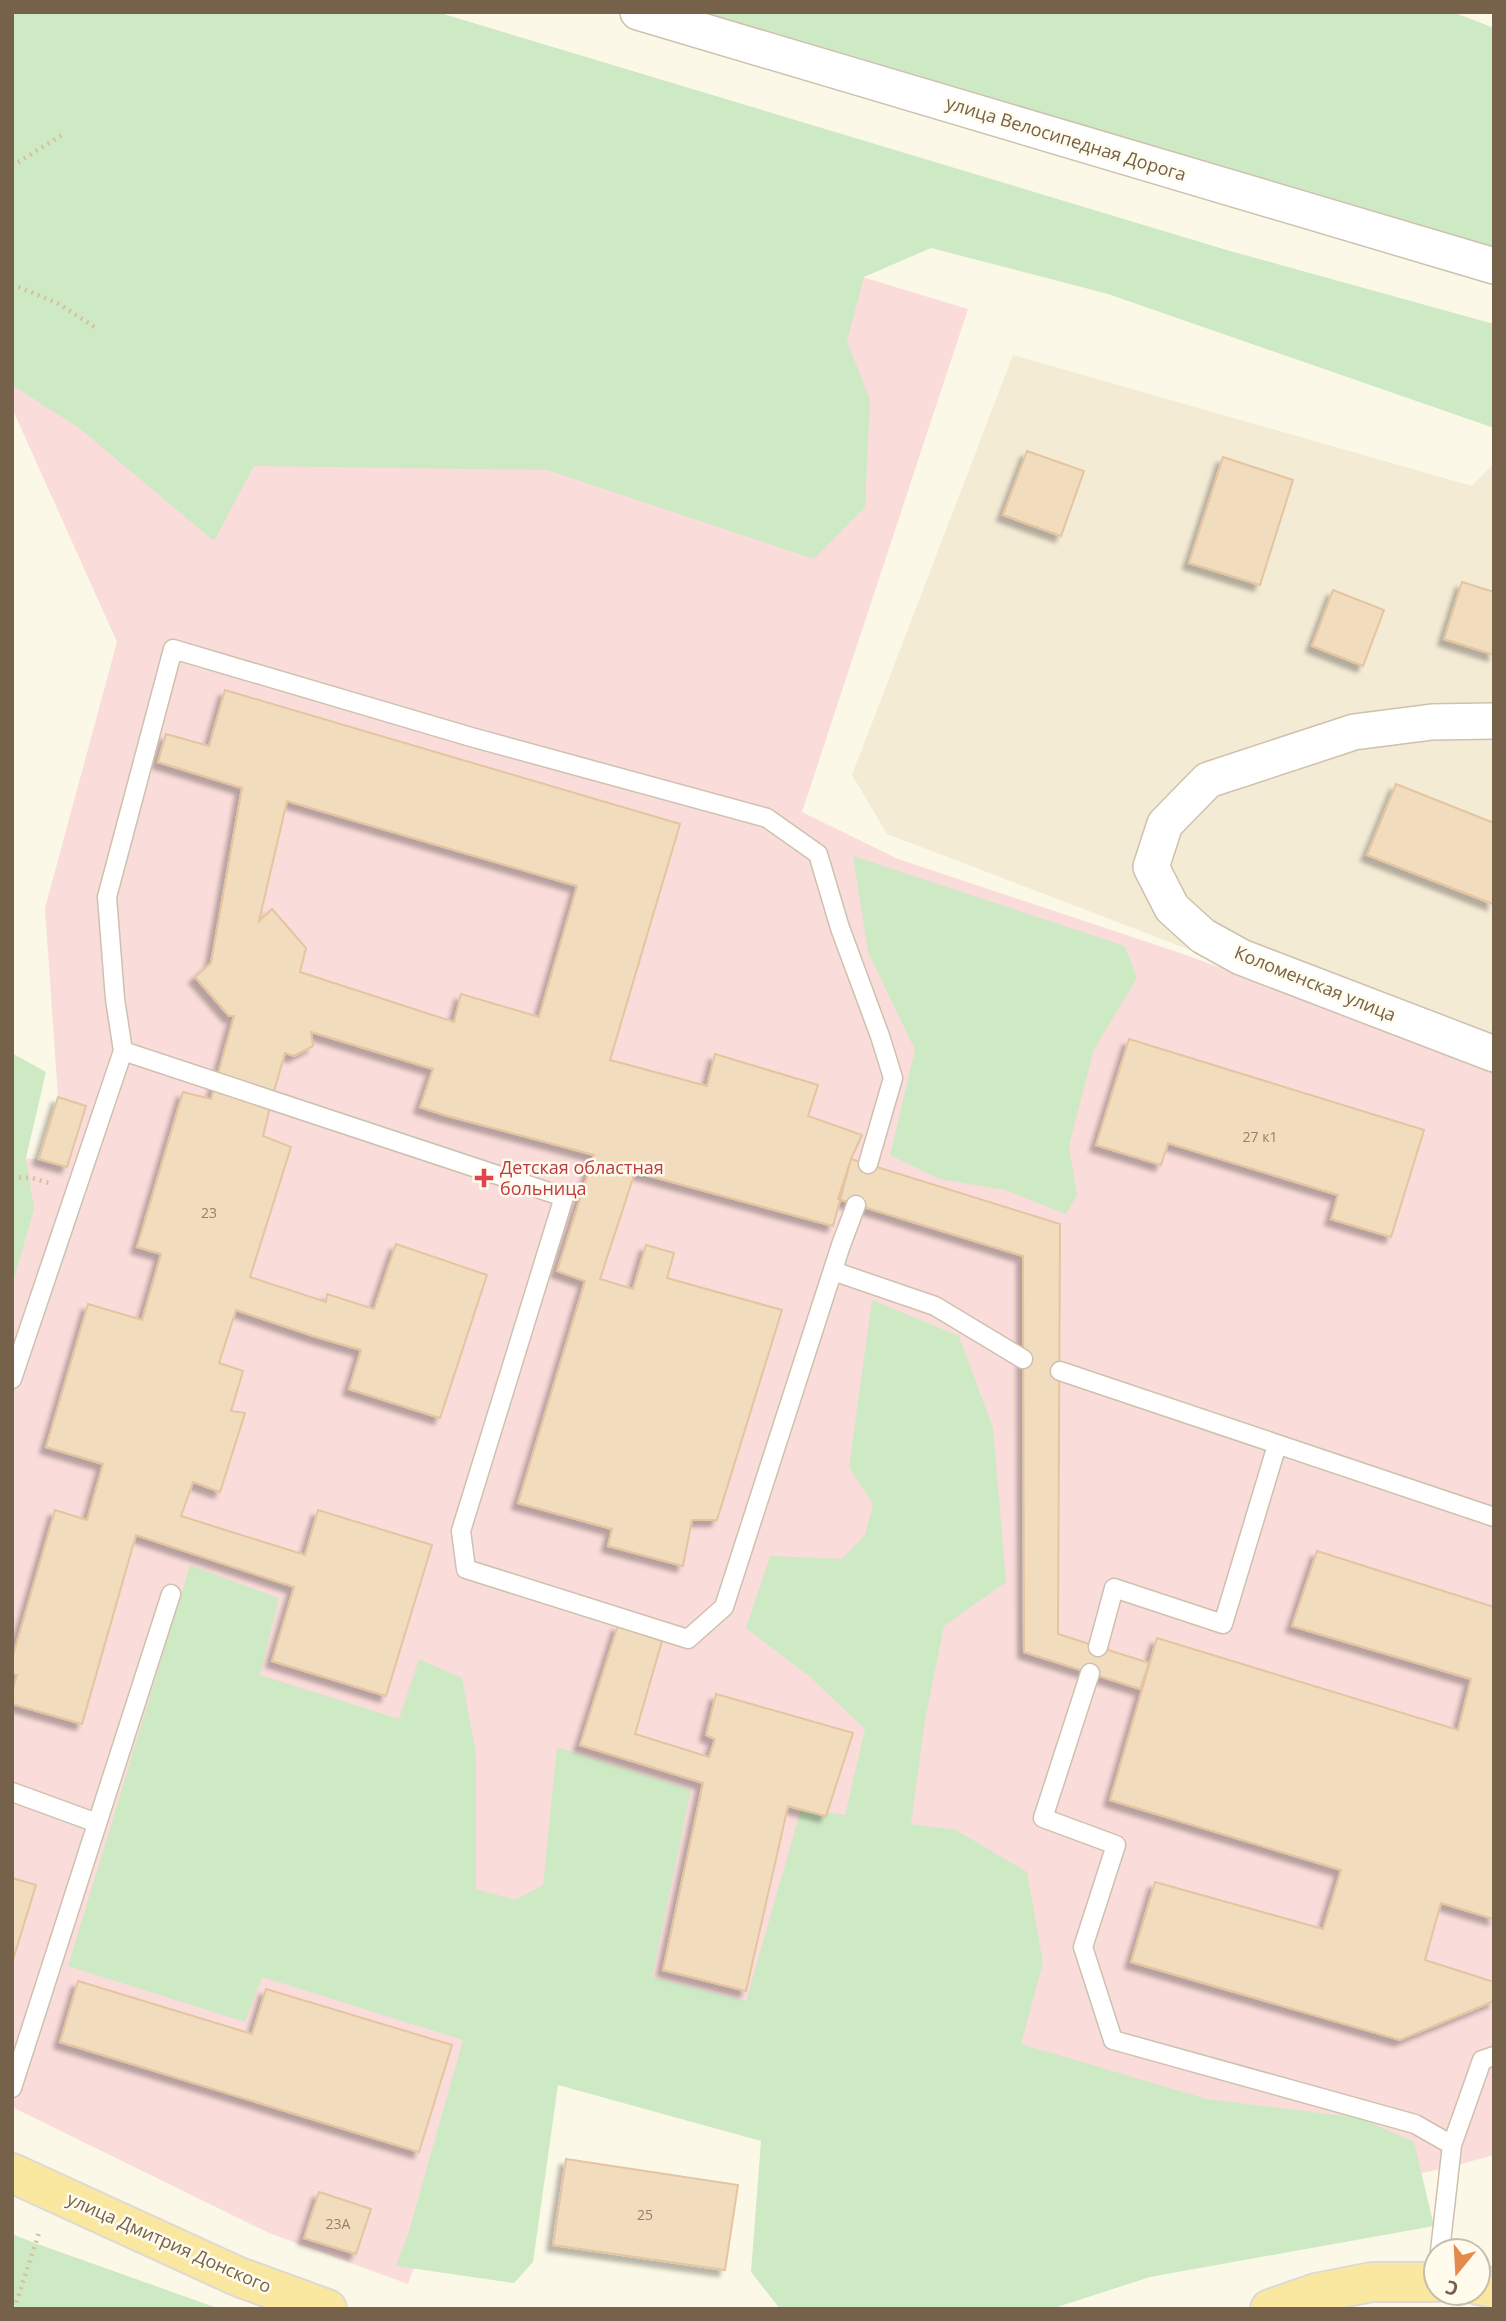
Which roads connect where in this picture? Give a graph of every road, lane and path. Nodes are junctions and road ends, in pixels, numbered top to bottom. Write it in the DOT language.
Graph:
graph roads {
  1 [pos="638,12"];
  2 [pos="65,133"];
  3 [pos="12,166"];
  4 [pos="1494,266"];
  5 [pos="12,284"];
  6 [pos="96,328"];
  7 [pos="1494,721"];
  8 [pos="122,1051"];
  9 [pos="1494,1054"];
  10 [pos="868,1164"];
  11 [pos="12,1177"];
  12 [pos="32,1178"];
  13 [pos="856,1205"];
  14 [pos="833,1271"];
  15 [pos="1023,1359"];
  16 [pos="1060,1371"];
  17 [pos="12,1379"];
  18 [pos="1277,1445"];
  19 [pos="1494,1517"];
  20 [pos="171,1594"];
  21 [pos="1098,1647"];
  22 [pos="1090,1673"];
  23 [pos="12,1792"];
  24 [pos="97,1823"];
  25 [pos="1494,2056"];
  26 [pos="12,2088"];
  27 [pos="1452,2145"];
  28 [pos="12,2173"];
  29 [pos="55,2194"];
  30 [pos="1442,2237"];
  31 [pos="1422,2282"];
  32 [pos="14,2309"];
  33 [pos="327,2309"];
  34 [pos="1270,2309"];
  1 -- 4 [label="street, улица Велосипедная Дорога"];
  2 -- 3 [label="path"];
  5 -- 6 [label="path"];
  7 -- 9 [label="street, Коломенская улица"];
  8 -- 10 [label="lane"];
  8 -- 14 [label="lane"];
  8 -- 17 [label="lane"];
  11 -- 12 [label="path"];
  13 -- 14 [label="lane"];
  14 -- 15 [label="lane"];
  16 -- 18 [label="lane"];
  18 -- 19 [label="lane"];
  18 -- 21 [label="lane"];
  20 -- 24 [label="lane"];
  22 -- 27 [label="lane"];
  23 -- 24 [label="lane"];
  24 -- 26 [label="lane"];
  25 -- 27 [label="lane"];
  27 -- 30 [label="lane"];
  28 -- 29 [label="main road, улица Дмитрия Донского"];
  29 -- 32 [label="path"];
  29 -- 33 [label="main road, улица Дмитрия Донского"];
  31 -- 34 [label="main road"];
}
